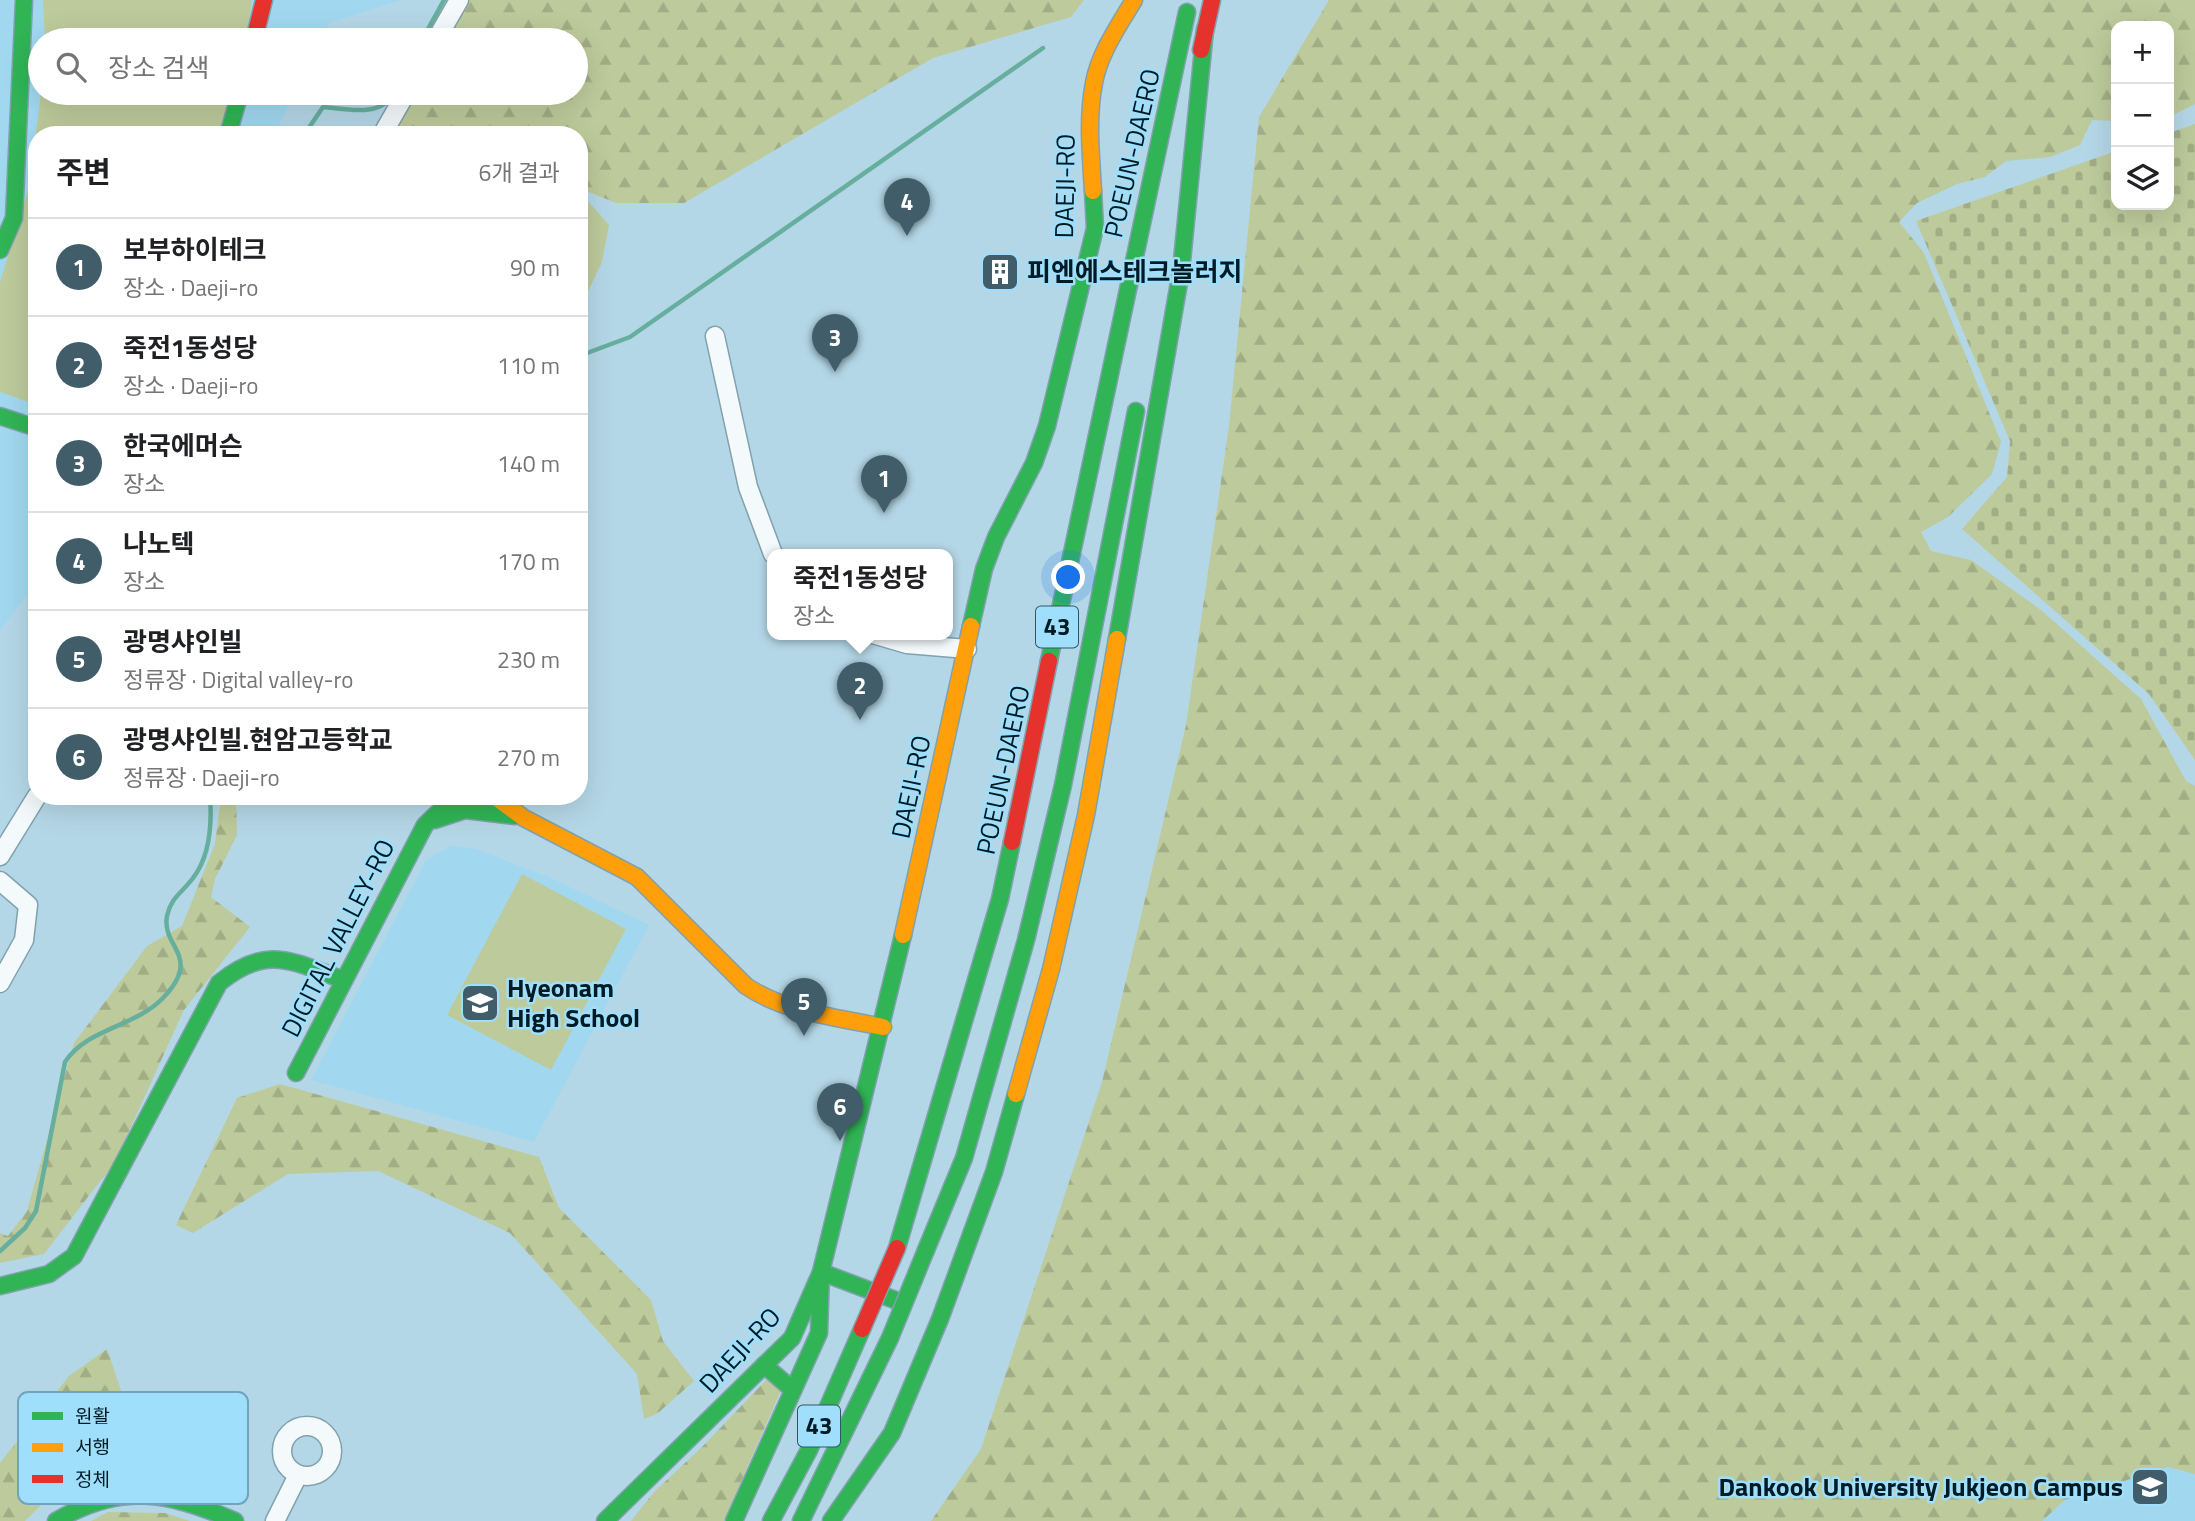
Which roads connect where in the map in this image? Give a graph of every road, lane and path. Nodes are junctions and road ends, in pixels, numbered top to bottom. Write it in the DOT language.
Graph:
graph roads {
  1 [pos="24,0"];
  2 [pos="264,0"];
  3 [pos="459,0"];
  4 [pos="1134,0"];
  5 [pos="1190,0"];
  6 [pos="1212,0"];
  7 [pos="257,28"];
  8 [pos="443,28"];
  9 [pos="1205,29"];
  10 [pos="237,105"];
  11 [pos="399,105"];
  12 [pos="231,126"];
  13 [pos="387,126"];
  14 [pos="28,216"];
  15 [pos="14,218"];
  16 [pos="1166,249"];
  17 [pos="0,250"];
  18 [pos="715,336"];
  19 [pos="1139,394"];
  20 [pos="0,416"];
  21 [pos="28,425"];
  22 [pos="771,549"];
  23 [pos="892,640"];
  24 [pos="967,649"];
  25 [pos="31,805"];
  26 [pos="431,805"];
  27 [pos="446,805"];
  28 [pos="506,805"];
  29 [pos="524,818"];
  30 [pos="425,825"];
  31 [pos="0,856"];
  32 [pos="0,881"];
  33 [pos="344,980"];
  34 [pos="0,983"];
  35 [pos="883,1027"];
  36 [pos="296,1073"];
  37 [pos="821,1272"];
  38 [pos="0,1286"];
  39 [pos="928,1314"];
  40 [pos="764,1365"];
  41 [pos="793,1390"];
  42 [pos="298,1475"];
  43 [pos="83,1504"];
  44 [pos="190,1504"];
  45 [pos="56,1521"];
  46 [pos="235,1521"];
  47 [pos="275,1521"];
  48 [pos="605,1521"];
  49 [pos="734,1521"];
  50 [pos="771,1521"];
  51 [pos="801,1521"];
  52 [pos="831,1521"];
  1 -- 15 [label="main road"];
  2 -- 7 [label="main road"];
  3 -- 8 [label="street"];
  4 -- 24 [label="main road, DAEJI-RO"];
  5 -- 50 [label="main road, POEUN-DAERO / 43, bridge"];
  6 -- 9 [label="main road, POEUN-DAERO"];
  9 -- 16 [label="main road, POEUN-DAERO"];
  9 -- 39 [label="main road"];
  10 -- 12 [label="main road"];
  11 -- 13 [label="street"];
  14 -- 15 [label="main road"];
  15 -- 17 [label="main road"];
  18 -- 22 [label="street"];
  19 -- 51 [label="main road, 43, bridge"];
  20 -- 21 [label="main road"];
  23 -- 24 [label="street"];
  24 -- 35 [label="main road, DAEJI-RO"];
  25 -- 31 [label="street"];
  26 -- 30 [label="main road"];
  27 -- 30 [label="main road, DIGITAL VALLEY-RO"];
  28 -- 29 [label="main road"];
  29 -- 30 [label="main road"];
  29 -- 35 [label="main road"];
  30 -- 33 [label="main road, DIGITAL VALLEY-RO"];
  32 -- 34 [label="street"];
  33 -- 36 [label="main road, DIGITAL VALLEY-RO"];
  33 -- 38 [label="main road"];
  35 -- 37 [label="main road, DAEJI-RO"];
  37 -- 39 [label="main road"];
  37 -- 40 [label="main road, DAEJI-RO"];
  37 -- 41 [label="main road"];
  39 -- 52 [label="main road"];
  40 -- 41 [label="main road"];
  40 -- 48 [label="main road, DAEJI-RO"];
  41 -- 49 [label="main road"];
  42 -- 42 [label="street"];
  42 -- 47 [label="street"];
  43 -- 45 [label="main road"];
  44 -- 46 [label="main road"];
}
